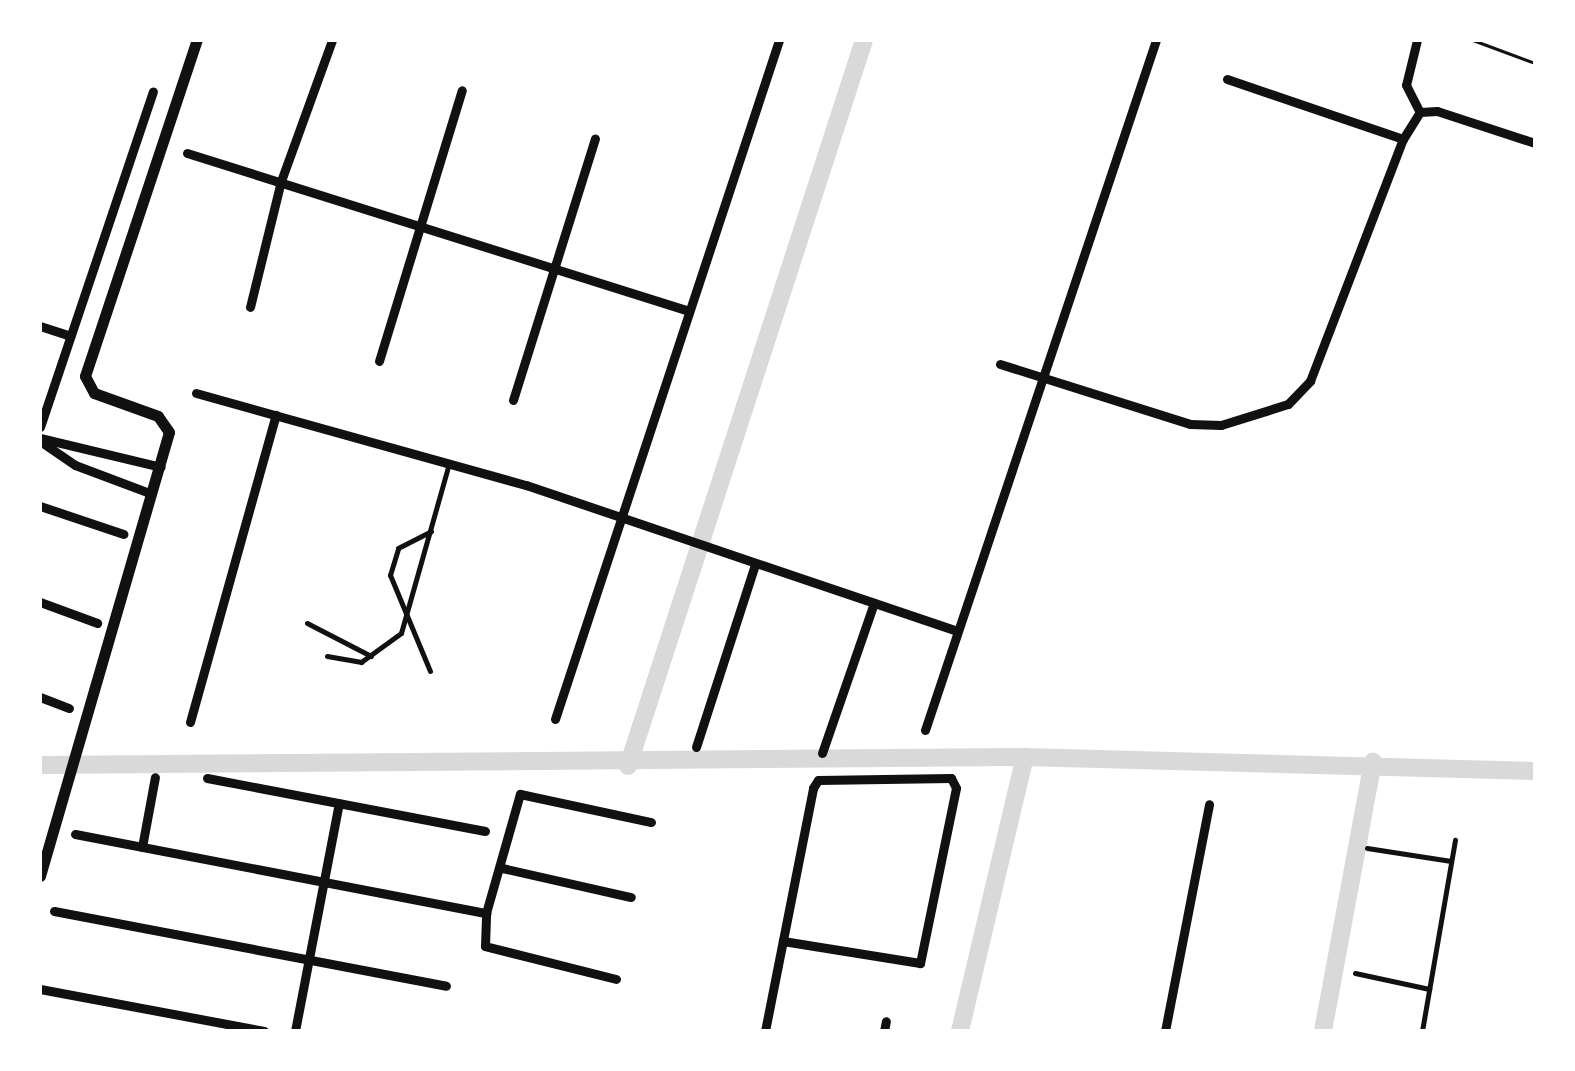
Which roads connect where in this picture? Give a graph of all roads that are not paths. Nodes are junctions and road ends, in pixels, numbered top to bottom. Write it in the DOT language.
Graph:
graph roads {
  1 [pos="197,40"];
  2 [pos="332,40"];
  3 [pos="780,40"];
  4 [pos="1156,40"];
  5 [pos="1417,40"];
  6 [pos="1227,79"];
  7 [pos="152,90"];
  8 [pos="462,90"];
  9 [pos="1420,112"];
  10 [pos="595,139"];
  11 [pos="1403,139"];
  12 [pos="1535,143"];
  13 [pos="187,153"];
  14 [pos="280,181"];
  15 [pos="420,227"];
  16 [pos="555,270"];
  17 [pos="250,307"];
  18 [pos="689,312"];
  19 [pos="40,326"];
  20 [pos="70,336"];
  21 [pos="379,361"];
  22 [pos="1000,364"];
  23 [pos="1037,376"];
  24 [pos="196,393"];
  25 [pos="513,400"];
  26 [pos="276,416"];
  27 [pos="40,427"];
  28 [pos="40,439"];
  29 [pos="449,463"];
  30 [pos="162,468"];
  31 [pos="152,494"];
  32 [pos="40,506"];
  33 [pos="619,519"];
  34 [pos="431,531"];
  35 [pos="124,534"];
  36 [pos="755,564"];
  37 [pos="40,602"];
  38 [pos="874,603"];
  39 [pos="406,616"];
  40 [pos="97,623"];
  41 [pos="306,624"];
  42 [pos="957,631"];
  43 [pos="327,656"];
  44 [pos="372,657"];
  45 [pos="430,671"];
  46 [pos="40,697"];
  47 [pos="69,708"];
  48 [pos="555,719"];
  49 [pos="190,722"];
  50 [pos="925,730"];
  51 [pos="696,747"];
  52 [pos="822,754"];
  53 [pos="155,776"];
  54 [pos="207,778"];
  55 [pos="339,804"];
  56 [pos="1209,804"];
  57 [pos="651,822"];
  58 [pos="485,832"];
  59 [pos="74,834"];
  60 [pos="1455,840"];
  61 [pos="142,847"];
  62 [pos="1367,848"];
  63 [pos="1452,862"];
  64 [pos="502,868"];
  65 [pos="40,876"];
  66 [pos="324,881"];
  67 [pos="631,897"];
  68 [pos="54,911"];
  69 [pos="486,913"];
  70 [pos="783,941"];
  71 [pos="309,959"];
  72 [pos="1355,974"];
  73 [pos="616,980"];
  74 [pos="446,986"];
  75 [pos="1429,988"];
  76 [pos="40,989"];
  77 [pos="264,1031"];
  78 [pos="295,1031"];
  79 [pos="765,1031"];
  80 [pos="1165,1031"];
  81 [pos="1422,1031"];
  1 -- 30 [label="street"];
  2 -- 14 [label="street"];
  3 -- 18 [label="street"];
  4 -- 23 [label="street"];
  5 -- 9 [label="street"];
  6 -- 11 [label="street"];
  7 -- 20 [label="street"];
  8 -- 15 [label="street"];
  9 -- 11 [label="street"];
  9 -- 12 [label="street"];
  10 -- 16 [label="street"];
  11 -- 23 [label="street"];
  13 -- 14 [label="street"];
  14 -- 15 [label="street"];
  14 -- 17 [label="street"];
  15 -- 16 [label="street"];
  15 -- 21 [label="street"];
  16 -- 18 [label="street"];
  16 -- 25 [label="street"];
  18 -- 33 [label="street"];
  19 -- 20 [label="street"];
  20 -- 27 [label="street"];
  22 -- 23 [label="street"];
  23 -- 42 [label="street"];
  24 -- 26 [label="street"];
  26 -- 29 [label="street"];
  26 -- 49 [label="street"];
  28 -- 30 [label="street"];
  28 -- 31 [label="street"];
  29 -- 33 [label="street"];
  29 -- 34 [label="lane"];
  30 -- 31 [label="street"];
  31 -- 65 [label="street"];
  32 -- 35 [label="street"];
  33 -- 36 [label="street"];
  33 -- 48 [label="street"];
  34 -- 39 [label="lane"];
  34 -- 39 [label="lane"];
  36 -- 38 [label="street"];
  36 -- 51 [label="street"];
  37 -- 40 [label="street"];
  38 -- 42 [label="street"];
  38 -- 52 [label="street"];
  39 -- 44 [label="lane"];
  39 -- 45 [label="lane"];
  41 -- 44 [label="lane"];
  42 -- 50 [label="street"];
  43 -- 44 [label="lane"];
  46 -- 47 [label="street"];
  53 -- 61 [label="street"];
  54 -- 55 [label="street"];
  55 -- 58 [label="street"];
  55 -- 66 [label="street"];
  56 -- 80 [label="street"];
  57 -- 64 [label="street"];
  59 -- 61 [label="street"];
  60 -- 63 [label="lane"];
  61 -- 66 [label="street"];
  62 -- 63 [label="lane"];
  63 -- 75 [label="lane"];
  64 -- 67 [label="street"];
  64 -- 69 [label="street"];
  66 -- 69 [label="street"];
  66 -- 71 [label="street"];
  68 -- 71 [label="street"];
  69 -- 73 [label="street"];
  70 -- 70 [label="street"];
  70 -- 79 [label="street"];
  71 -- 74 [label="street"];
  71 -- 78 [label="street"];
  72 -- 75 [label="lane"];
  75 -- 81 [label="lane"];
  76 -- 77 [label="street"];
}
